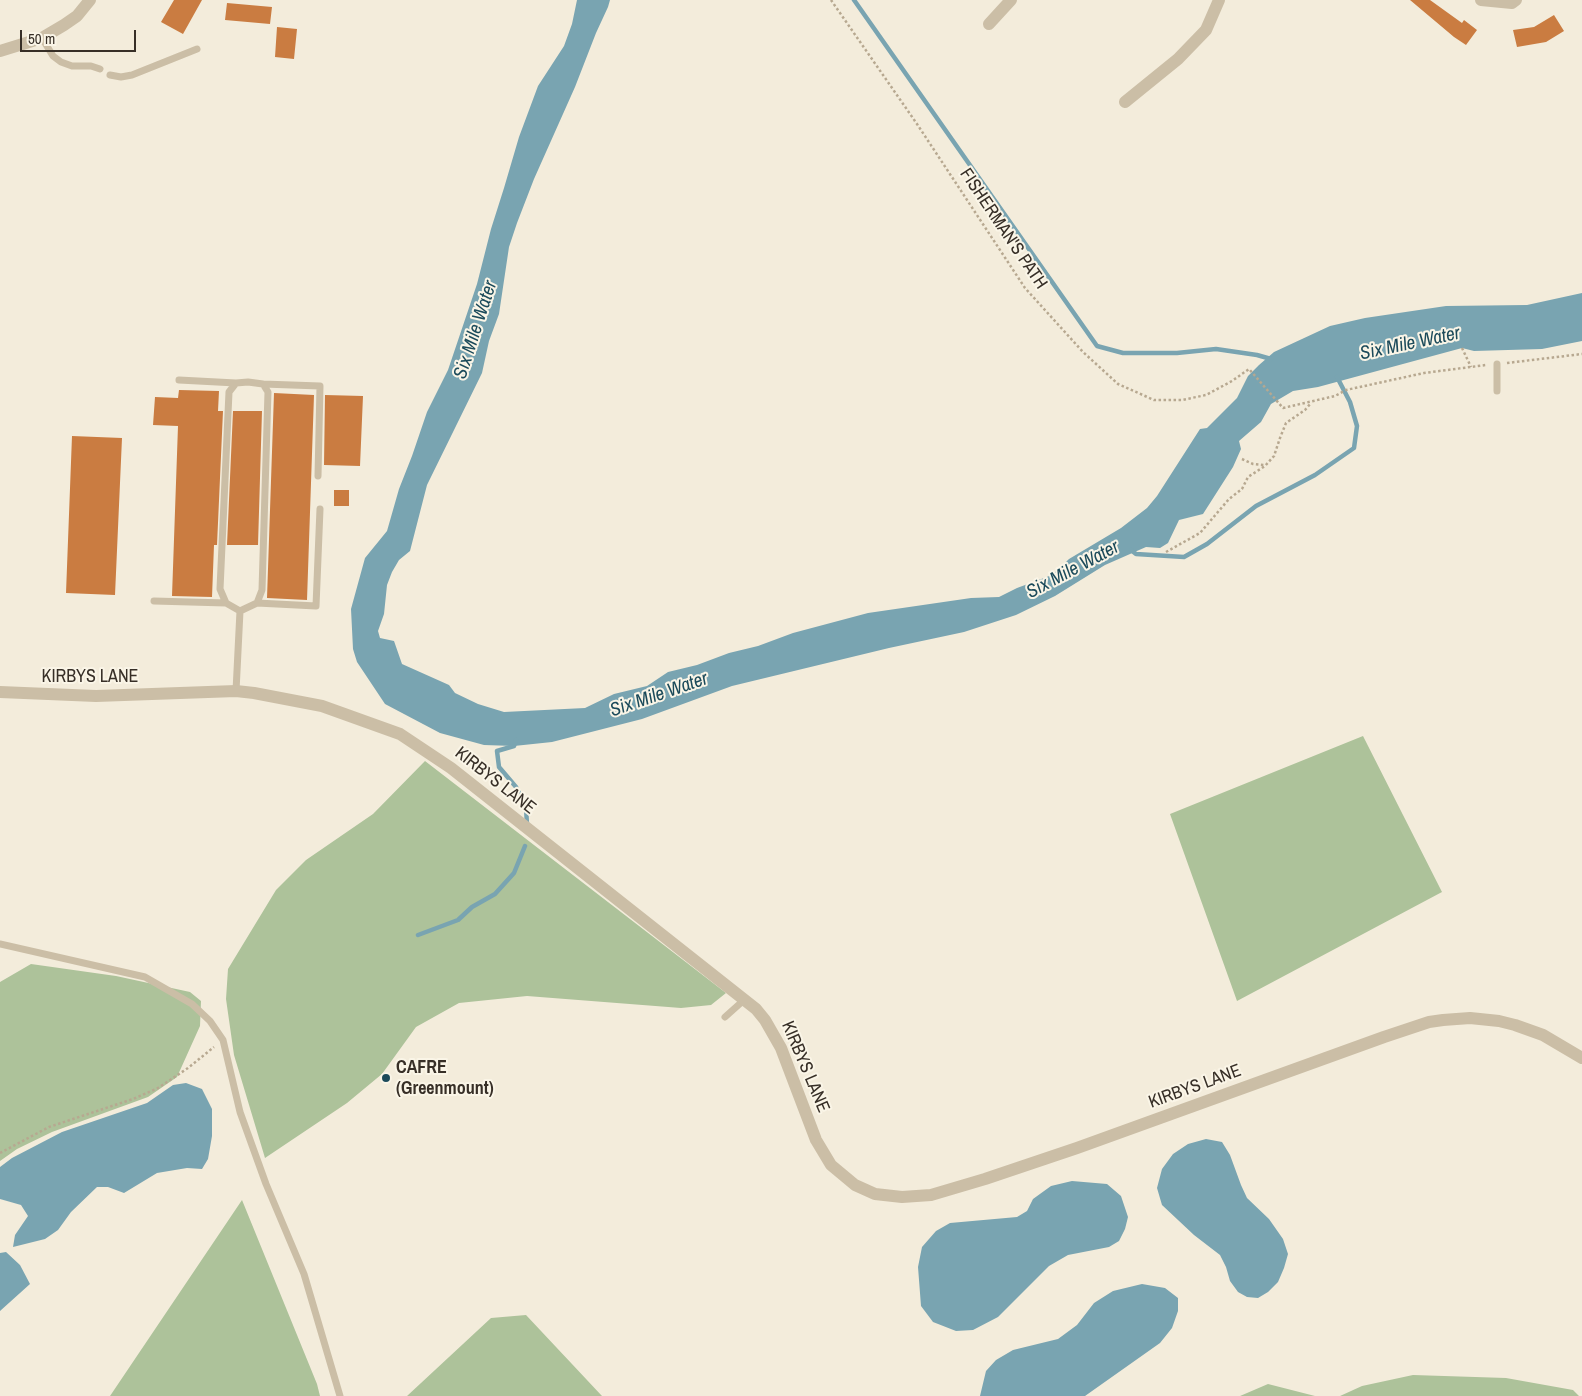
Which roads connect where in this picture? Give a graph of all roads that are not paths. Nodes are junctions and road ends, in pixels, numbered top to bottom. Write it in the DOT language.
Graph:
graph roads {
  1 [pos="90,0"];
  2 [pos="1011,0"];
  3 [pos="1219,0"];
  4 [pos="1481,0"];
  5 [pos="1516,0"];
  6 [pos="989,24"];
  7 [pos="42,38"];
  8 [pos="197,49"];
  9 [pos="0,51"];
  10 [pos="100,69"];
  11 [pos="110,75"];
  12 [pos="1125,102"];
  13 [pos="1497,364"];
  14 [pos="179,380"];
  15 [pos="236,383"];
  16 [pos="263,384"];
  17 [pos="1498,392"];
  18 [pos="318,476"];
  19 [pos="320,509"];
  20 [pos="154,601"];
  21 [pos="226,603"];
  22 [pos="257,603"];
  23 [pos="240,611"];
  24 [pos="0,692"];
  25 [pos="236,692"];
  26 [pos="0,944"];
  27 [pos="744,1000"];
  28 [pos="725,1017"];
  29 [pos="1582,1058"];
  30 [pos="340,1396"];
  1 -- 7 [label="street"];
  2 -- 6 [label="street"];
  3 -- 12 [label="street"];
  4 -- 5 [label="street"];
  7 -- 9 [label="street"];
  7 -- 10 [label="lane"];
  8 -- 11 [label="lane"];
  13 -- 17 [label="lane"];
  14 -- 15 [label="lane"];
  15 -- 16 [label="lane"];
  15 -- 21 [label="lane"];
  16 -- 18 [label="lane"];
  16 -- 22 [label="lane"];
  19 -- 22 [label="lane"];
  20 -- 21 [label="lane"];
  21 -- 23 [label="lane"];
  22 -- 23 [label="lane"];
  23 -- 25 [label="lane"];
  24 -- 25 [label="street, KIRBYS LANE"];
  25 -- 27 [label="street, KIRBYS LANE"];
  26 -- 30 [label="lane"];
  27 -- 28 [label="lane"];
  27 -- 29 [label="street, KIRBYS LANE"];
}
